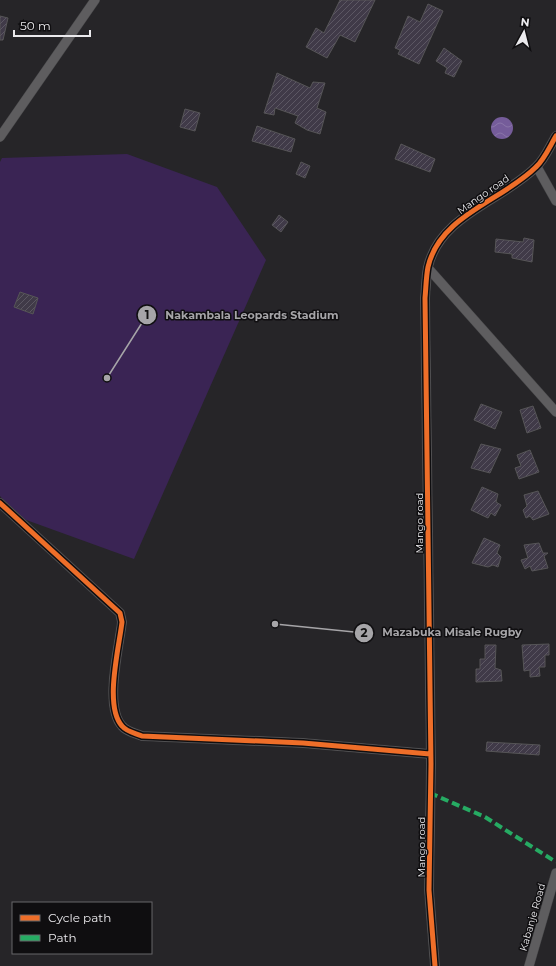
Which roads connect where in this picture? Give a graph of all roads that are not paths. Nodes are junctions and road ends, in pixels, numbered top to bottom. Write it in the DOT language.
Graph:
graph roads {
  1 [pos="95,0"];
  2 [pos="556,136"];
  3 [pos="0,137"];
  4 [pos="537,167"];
  5 [pos="556,201"];
  6 [pos="428,268"];
  7 [pos="556,412"];
  8 [pos="0,503"];
  9 [pos="430,754"];
  10 [pos="556,873"];
  11 [pos="435,966"];
  12 [pos="529,966"];
  1 -- 3 [label="street"];
  2 -- 4 [label="street, Mango road"];
  4 -- 5 [label="street"];
  4 -- 6 [label="street, Mango road"];
  6 -- 7 [label="street"];
  6 -- 9 [label="street, Mango road"];
  8 -- 9 [label="street"];
  9 -- 11 [label="street, Mango road"];
  10 -- 12 [label="street, Kabanje Road"];
}
